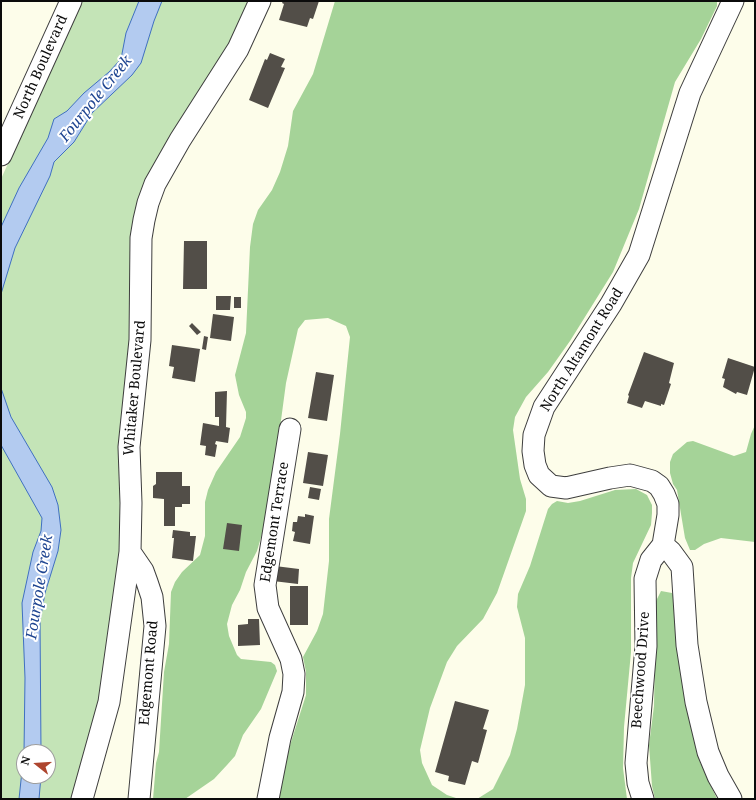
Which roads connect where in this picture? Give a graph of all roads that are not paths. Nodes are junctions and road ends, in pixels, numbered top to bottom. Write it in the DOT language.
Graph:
graph roads {
  1 [pos="71,1"];
  2 [pos="260,1"];
  3 [pos="732,1"];
  4 [pos="1,155"];
  5 [pos="290,430"];
  6 [pos="663,545"];
  7 [pos="130,552"];
  8 [pos="82,799"];
  9 [pos="139,799"];
  10 [pos="268,799"];
  11 [pos="643,799"];
  12 [pos="731,799"];
  1 -- 4 [label="street, North Boulevard"];
  2 -- 7 [label="street, Whitaker Boulevard"];
  3 -- 6 [label="street, North Altamont Road"];
  5 -- 10 [label="street, Edgemont Terrace"];
  6 -- 11 [label="street, Beechwood Drive"];
  6 -- 12 [label="street"];
  7 -- 8 [label="street, Whitaker Boulevard"];
  7 -- 9 [label="street, Edgemont Road"];
}
